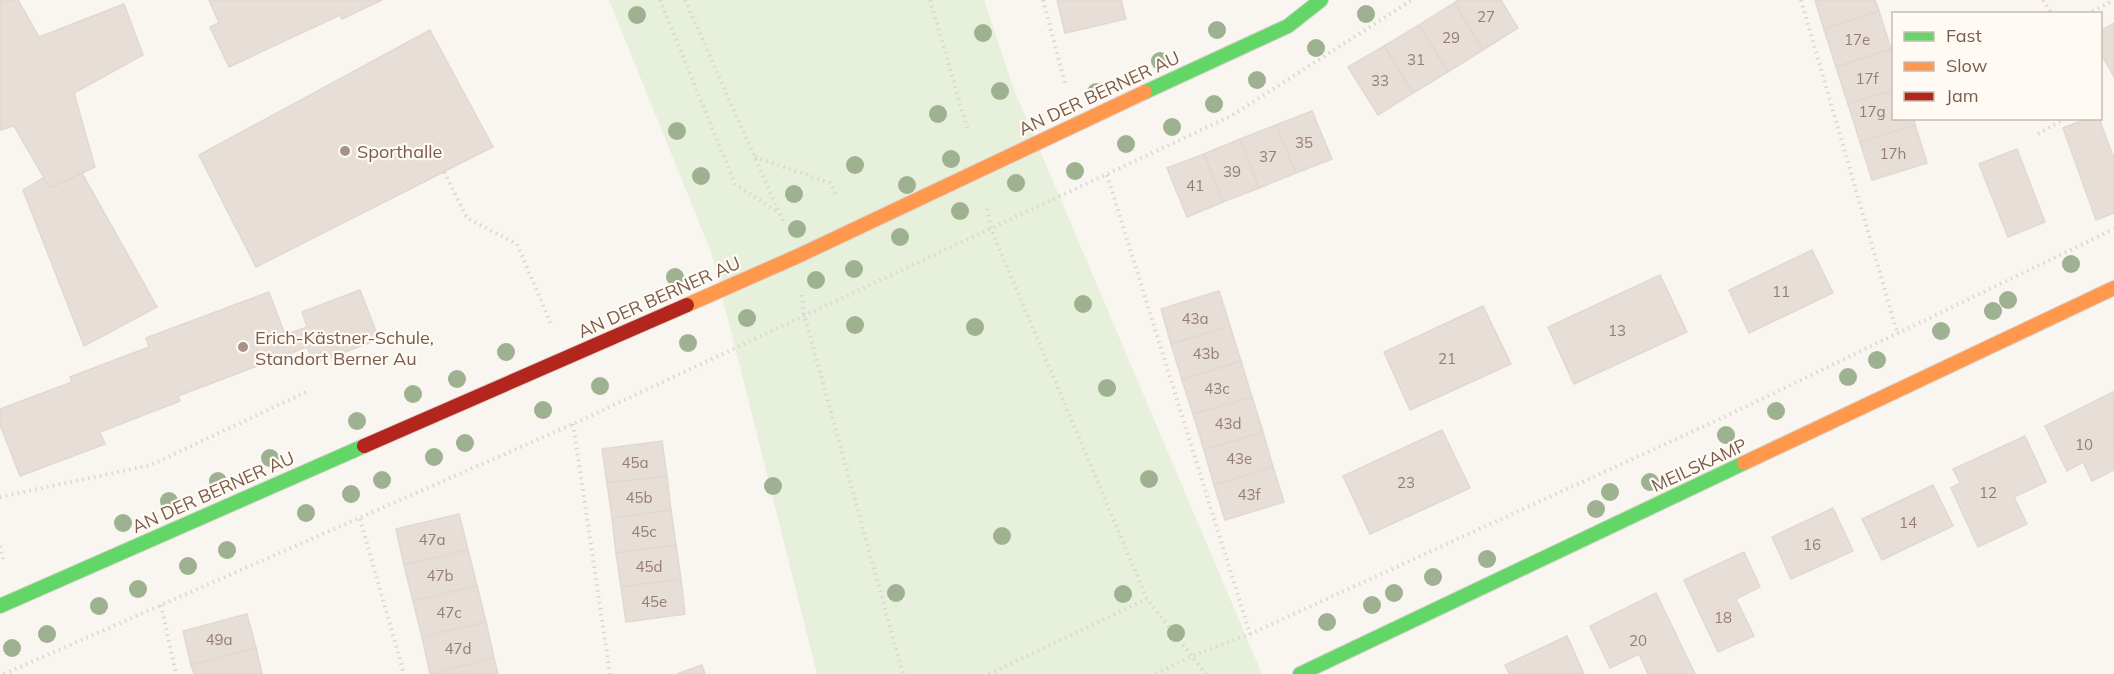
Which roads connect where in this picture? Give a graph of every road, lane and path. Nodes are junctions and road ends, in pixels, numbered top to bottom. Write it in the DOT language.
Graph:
graph roads {
  1 [pos="660,0"];
  2 [pos="685,0"];
  3 [pos="930,0"];
  4 [pos="1043,0"];
  5 [pos="1321,0"];
  6 [pos="1412,0"];
  7 [pos="1801,0"];
  8 [pos="2114,0"];
  9 [pos="2091,12"];
  10 [pos="1067,93"];
  11 [pos="2062,120"];
  12 [pos="2038,134"];
  13 [pos="754,156"];
  14 [pos="979,169"];
  15 [pos="444,172"];
  16 [pos="1107,175"];
  17 [pos="841,202"];
  18 [pos="779,213"];
  19 [pos="991,229"];
  20 [pos="2114,229"];
  21 [pos="798,256"];
  22 [pos="2114,288"];
  23 [pos="804,314"];
  24 [pos="1897,332"];
  25 [pos="566,358"];
  26 [pos="306,392"];
  27 [pos="573,424"];
  28 [pos="0,497"];
  29 [pos="360,519"];
  30 [pos="0,546"];
  31 [pos="4,564"];
  32 [pos="1147,599"];
  33 [pos="161,604"];
  34 [pos="0,606"];
  35 [pos="1250,634"];
  36 [pos="1191,656"];
  37 [pos="4,674"];
  38 [pos="176,674"];
  39 [pos="404,674"];
  40 [pos="610,674"];
  41 [pos="903,674"];
  42 [pos="989,674"];
  43 [pos="1156,674"];
  44 [pos="1206,674"];
  45 [pos="1300,674"];
  1 -- 18 [label="path"];
  2 -- 13 [label="path"];
  3 -- 14 [label="path"];
  4 -- 10 [label="path"];
  5 -- 14 [label="street, AN DER BERNER AU"];
  6 -- 16 [label="path"];
  7 -- 24 [label="path"];
  8 -- 9 [label="path"];
  11 -- 12 [label="path"];
  13 -- 17 [label="path"];
  13 -- 18 [label="path"];
  14 -- 19 [label="path"];
  14 -- 21 [label="street, AN DER BERNER AU"];
  15 -- 25 [label="path"];
  16 -- 19 [label="path"];
  16 -- 35 [label="path"];
  18 -- 21 [label="path"];
  19 -- 23 [label="path"];
  19 -- 32 [label="path"];
  20 -- 24 [label="path"];
  21 -- 23 [label="path"];
  21 -- 25 [label="street, AN DER BERNER AU"];
  22 -- 45 [label="street, MEILSKAMP"];
  23 -- 27 [label="path"];
  23 -- 41 [label="path"];
  24 -- 35 [label="path"];
  25 -- 34 [label="street, AN DER BERNER AU"];
  26 -- 28 [label="path"];
  27 -- 29 [label="path"];
  27 -- 40 [label="path"];
  29 -- 33 [label="path"];
  29 -- 39 [label="path"];
  30 -- 31 [label="path"];
  32 -- 36 [label="path"];
  32 -- 42 [label="path"];
  33 -- 37 [label="path"];
  33 -- 38 [label="path"];
  35 -- 36 [label="path"];
  36 -- 43 [label="path"];
  36 -- 44 [label="path"];
}
